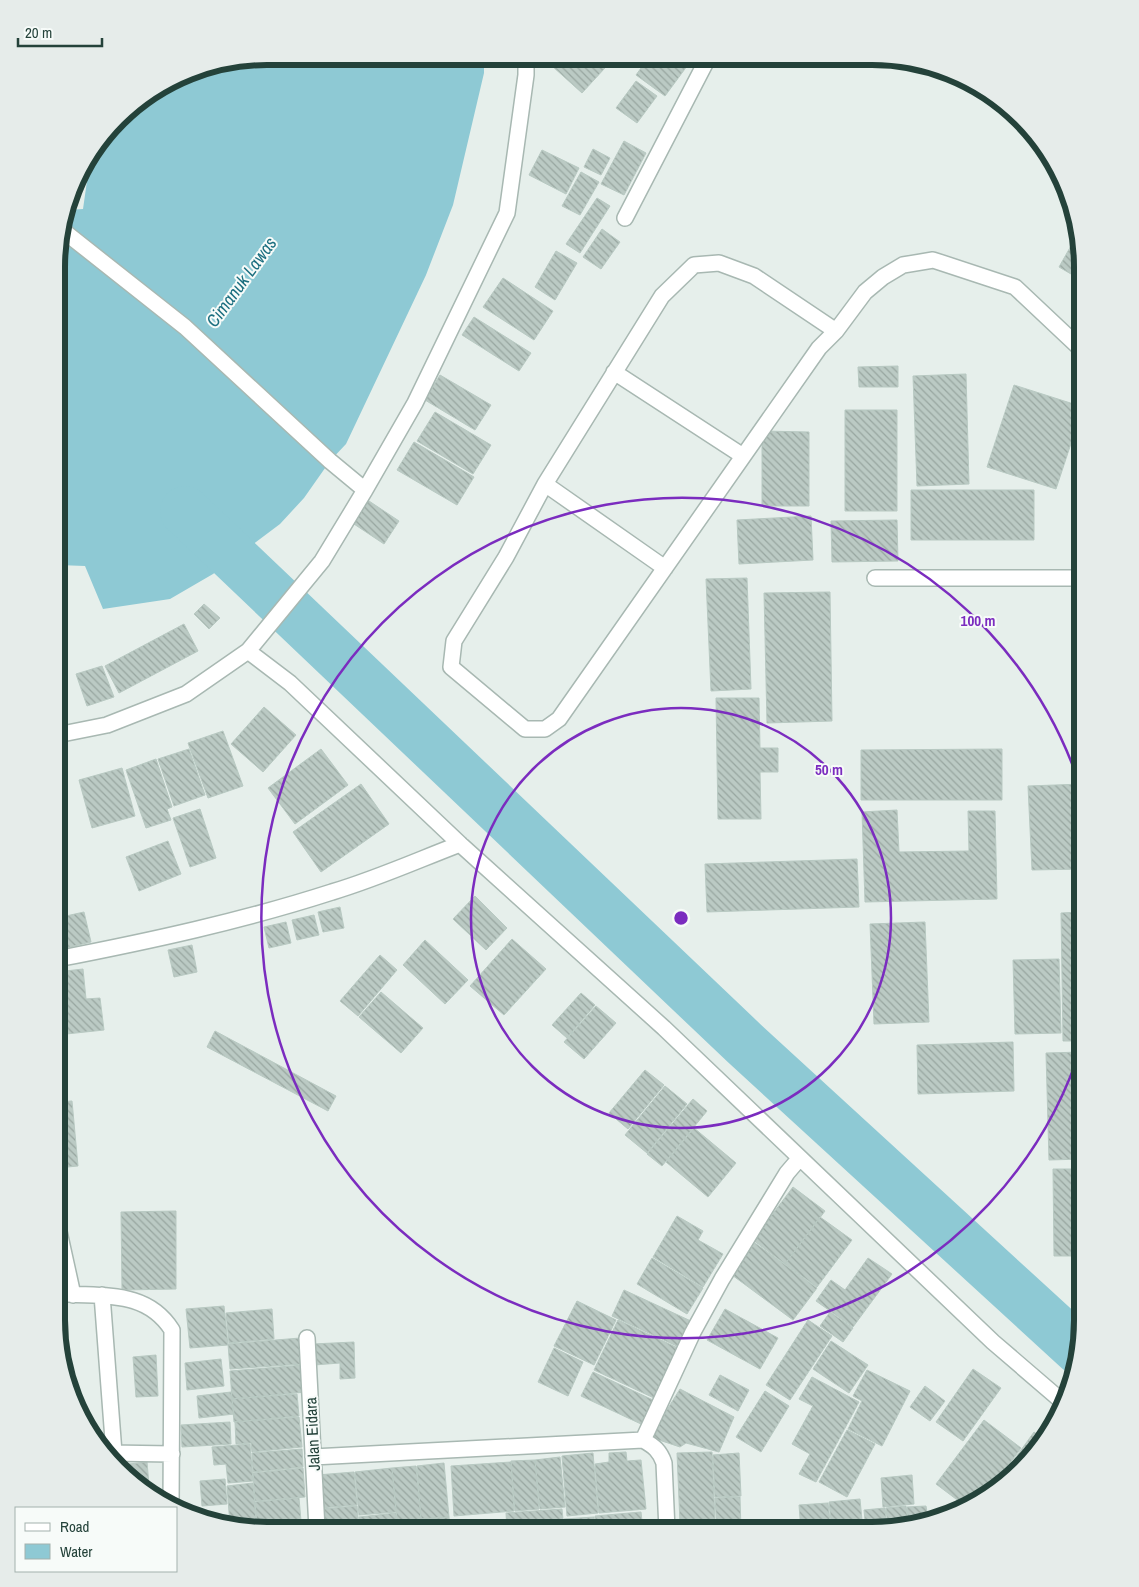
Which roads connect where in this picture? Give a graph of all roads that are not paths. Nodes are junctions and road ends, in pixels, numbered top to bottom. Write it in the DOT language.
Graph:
graph roads {
  1 [pos="526,65"];
  2 [pos="704,65"];
  3 [pos="625,218"];
  4 [pos="68,234"];
  5 [pos="836,331"];
  6 [pos="1074,343"];
  7 [pos="614,372"];
  8 [pos="743,456"];
  9 [pos="545,484"];
  10 [pos="365,490"];
  11 [pos="665,568"];
  12 [pos="875,578"];
  13 [pos="1074,578"];
  14 [pos="248,651"];
  15 [pos="65,733"];
  16 [pos="460,844"];
  17 [pos="65,957"];
  18 [pos="799,1159"];
  19 [pos="65,1256"];
  20 [pos="65,1294"];
  21 [pos="74,1295"];
  22 [pos="102,1295"];
  23 [pos="307,1338"];
  24 [pos="1058,1398"];
  25 [pos="643,1440"];
  26 [pos="112,1449"];
  27 [pos="115,1453"];
  28 [pos="172,1454"];
  29 [pos="313,1457"];
  30 [pos="171,1498"];
  31 [pos="317,1522"];
  32 [pos="667,1522"];
  1 -- 10 [label="street"];
  2 -- 3 [label="street"];
  4 -- 10 [label="street"];
  5 -- 6 [label="street"];
  5 -- 7 [label="street"];
  5 -- 8 [label="street"];
  7 -- 8 [label="street"];
  7 -- 9 [label="street"];
  8 -- 11 [label="street"];
  9 -- 11 [label="street"];
  9 -- 11 [label="street"];
  10 -- 14 [label="street"];
  12 -- 13 [label="street"];
  14 -- 15 [label="street"];
  14 -- 16 [label="street"];
  16 -- 17 [label="street"];
  16 -- 18 [label="street"];
  18 -- 24 [label="street"];
  18 -- 25 [label="street"];
  19 -- 21 [label="street"];
  20 -- 21 [label="street"];
  21 -- 22 [label="street"];
  22 -- 26 [label="street"];
  22 -- 28 [label="street"];
  23 -- 29 [label="street, Jalan Eidara"];
  25 -- 29 [label="street"];
  25 -- 32 [label="street"];
  27 -- 28 [label="street"];
  28 -- 30 [label="street"];
  29 -- 31 [label="street, Jalan Eidara"];
}
